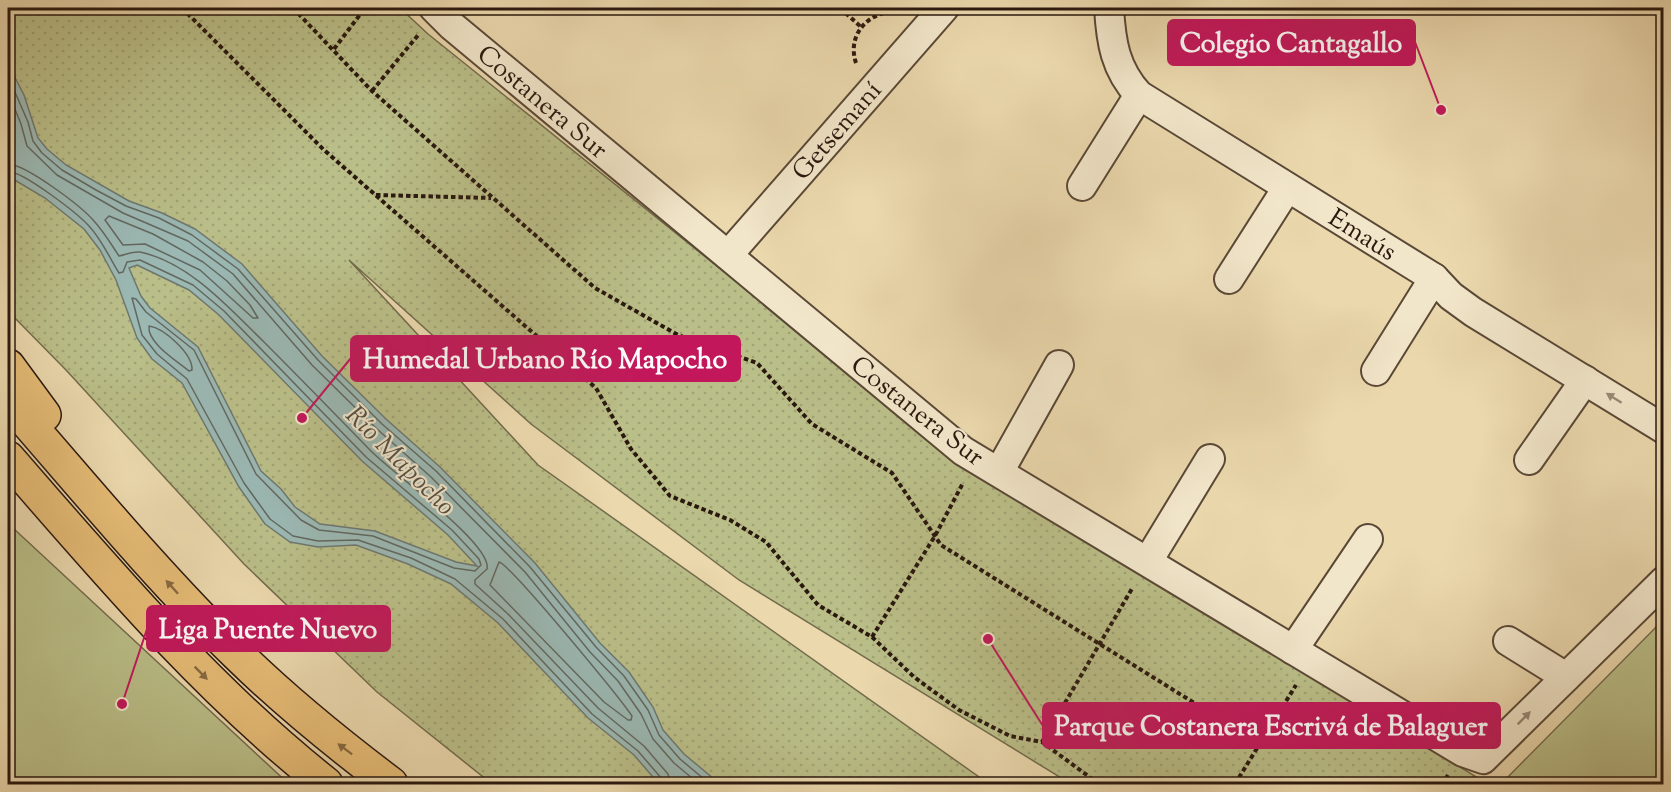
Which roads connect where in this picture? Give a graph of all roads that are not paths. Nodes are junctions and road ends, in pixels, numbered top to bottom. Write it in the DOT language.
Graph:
graph roads {
  1 [pos="944,8"];
  2 [pos="1109,8"];
  3 [pos="436,9"];
  4 [pos="1139,95"];
  5 [pos="1082,186"];
  6 [pos="1287,188"];
  7 [pos="729,254"];
  8 [pos="1434,278"];
  9 [pos="1228,279"];
  10 [pos="1059,365"];
  11 [pos="1376,371"];
  12 [pos="1585,380"];
  13 [pos="11,382"];
  14 [pos="1664,429"];
  15 [pos="8,458"];
  16 [pos="1210,459"];
  17 [pos="1529,460"];
  18 [pos="988,465"];
  19 [pos="8,482"];
  20 [pos="1368,538"];
  21 [pos="1148,561"];
  22 [pos="104,569"];
  23 [pos="1664,581"];
  24 [pos="1508,641"];
  25 [pos="1302,655"];
  26 [pos="1566,677"];
  27 [pos="326,784"];
  28 [pos="391,784"];
  1 -- 7 [label="street, Getsemaní"];
  2 -- 4 [label="street, Emaús"];
  3 -- 7 [label="street, Costanera Sur"];
  4 -- 5 [label="street"];
  4 -- 6 [label="street, Emaús"];
  6 -- 8 [label="street, Emaús"];
  6 -- 9 [label="street"];
  7 -- 18 [label="street, Costanera Sur"];
  8 -- 11 [label="street"];
  8 -- 12 [label="street, Emaús"];
  10 -- 18 [label="street"];
  14 -- 12 [label="street, Emaús, one-way"];
  12 -- 17 [label="street"];
  28 -- 13 [label="highway, one-way"];
  15 -- 22 [label="highway"];
  16 -- 21 [label="street"];
  18 -- 21 [label="street, Costanera Sur"];
  19 -- 22 [label="highway"];
  20 -- 25 [label="street"];
  21 -- 25 [label="street, Costanera Sur"];
  22 -- 27 [label="highway, one-way"];
  23 -- 26 [label="street"];
  24 -- 26 [label="street"];
  25 -- 26 [label="street, Costanera Sur, one-way"];
}
